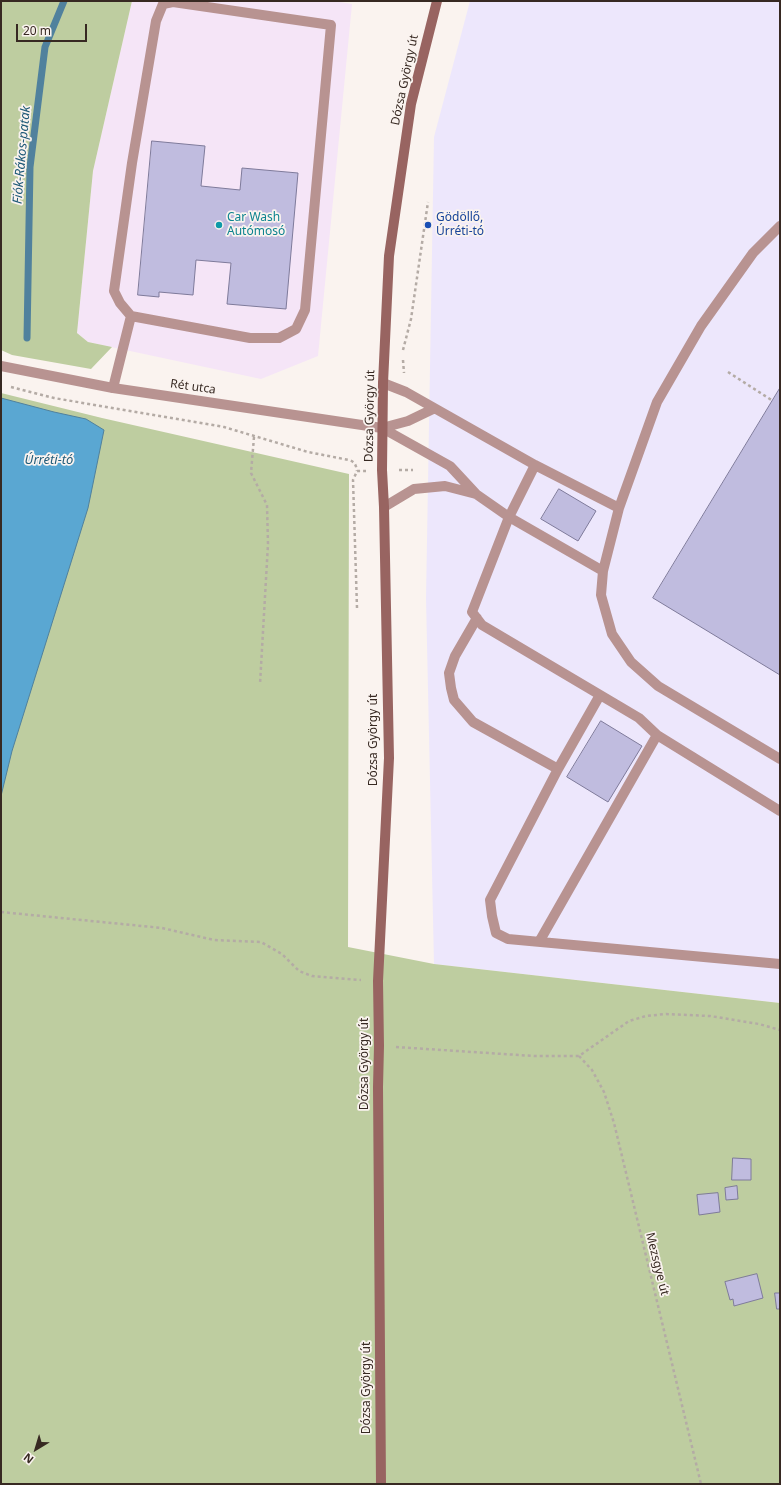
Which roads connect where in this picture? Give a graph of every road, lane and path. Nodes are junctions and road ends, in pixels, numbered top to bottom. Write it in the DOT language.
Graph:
graph roads {
  1 [pos="437,1"];
  2 [pos="428,202"];
  3 [pos="780,226"];
  4 [pos="131,316"];
  5 [pos="1,366"];
  6 [pos="728,372"];
  7 [pos="383,383"];
  8 [pos="9,387"];
  9 [pos="114,388"];
  10 [pos="406,392"];
  11 [pos="773,401"];
  12 [pos="433,409"];
  13 [pos="382,428"];
  14 [pos="254,437"];
  15 [pos="410,444"];
  16 [pos="535,465"];
  17 [pos="382,470"];
  18 [pos="413,470"];
  19 [pos="357,471"];
  20 [pos="414,490"];
  21 [pos="476,494"];
  22 [pos="384,507"];
  23 [pos="619,508"];
  24 [pos="510,517"];
  25 [pos="603,571"];
  26 [pos="357,608"];
  27 [pos="477,618"];
  28 [pos="260,684"];
  29 [pos="600,695"];
  30 [pos="657,735"];
  31 [pos="780,759"];
  32 [pos="558,769"];
  33 [pos="780,810"];
  34 [pos="1,912"];
  35 [pos="539,942"];
  36 [pos="780,964"];
  37 [pos="378,981"];
  38 [pos="780,1030"];
  39 [pos="379,1046"];
  40 [pos="579,1056"];
  41 [pos="381,1484"];
  42 [pos="701,1484"];
  1 -- 7 [label="main road, Dózsa György út"];
  2 -- 10 [label="path"];
  3 -- 23 [label="street"];
  4 -- 4 [label="street"];
  4 -- 9 [label="street"];
  5 -- 9 [label="street, Rét utca"];
  6 -- 11 [label="path"];
  7 -- 10 [label="street"];
  7 -- 13 [label="main road, Dózsa György út"];
  8 -- 14 [label="path"];
  9 -- 13 [label="street, Rét utca"];
  10 -- 12 [label="street"];
  12 -- 13 [label="street"];
  12 -- 16 [label="street"];
  13 -- 15 [label="street"];
  13 -- 17 [label="main road, Dózsa György út"];
  14 -- 19 [label="path"];
  14 -- 28 [label="path"];
  15 -- 18 [label="path"];
  15 -- 21 [label="street"];
  16 -- 23 [label="street"];
  16 -- 24 [label="street"];
  17 -- 18 [label="path"];
  17 -- 19 [label="path"];
  17 -- 22 [label="main road, Dózsa György út"];
  18 -- 20 [label="path"];
  19 -- 26 [label="path"];
  20 -- 21 [label="street"];
  20 -- 22 [label="street"];
  21 -- 24 [label="street"];
  22 -- 37 [label="main road, Dózsa György út"];
  23 -- 25 [label="street"];
  24 -- 25 [label="street"];
  24 -- 27 [label="street"];
  25 -- 31 [label="street"];
  27 -- 29 [label="street"];
  27 -- 32 [label="street"];
  29 -- 30 [label="street"];
  29 -- 32 [label="street"];
  30 -- 33 [label="street"];
  30 -- 35 [label="street"];
  32 -- 35 [label="street"];
  34 -- 37 [label="path"];
  35 -- 36 [label="street"];
  37 -- 39 [label="main road, Dózsa György út"];
  38 -- 40 [label="path"];
  39 -- 40 [label="path"];
  39 -- 41 [label="main road, Dózsa György út"];
  40 -- 42 [label="path, Mezsgye út"];
}
